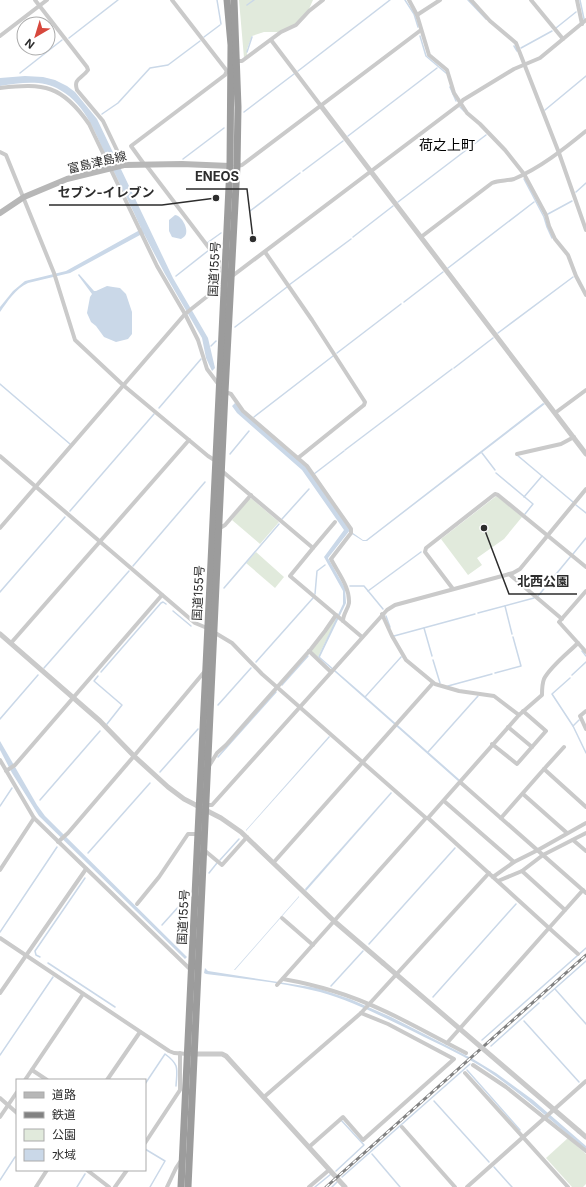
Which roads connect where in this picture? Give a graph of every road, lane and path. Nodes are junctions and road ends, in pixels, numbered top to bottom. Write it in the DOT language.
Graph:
graph roads {
  1 [pos="35,0"];
  2 [pos="47,0"];
  3 [pos="172,0"];
  4 [pos="227,0"];
  5 [pos="234,0"];
  6 [pos="323,0"];
  7 [pos="409,0"];
  8 [pos="440,0"];
  9 [pos="471,0"];
  10 [pos="530,0"];
  11 [pos="577,0"];
  12 [pos="39,6"];
  13 [pos="417,15"];
  14 [pos="586,20"];
  15 [pos="582,24"];
  16 [pos="421,30"];
  17 [pos="0,36"];
  18 [pos="563,39"];
  19 [pos="271,40"];
  20 [pos="237,61"];
  21 [pos="524,64"];
  22 [pos="229,72"];
  23 [pos="0,88"];
  24 [pos="460,104"];
  25 [pos="321,106"];
  26 [pos="586,131"];
  27 [pos="0,152"];
  28 [pos="559,153"];
  29 [pos="145,164"];
  30 [pos="124,165"];
  31 [pos="234,166"];
  32 [pos="110,168"];
  33 [pos="371,171"];
  34 [pos="524,174"];
  35 [pos="24,197"];
  36 [pos="0,212"];
  37 [pos="586,230"];
  38 [pos="421,237"];
  39 [pos="265,252"];
  40 [pos="231,277"];
  41 [pos="225,283"];
  42 [pos="218,288"];
  43 [pos="586,294"];
  44 [pos="185,314"];
  45 [pos="123,385"];
  46 [pos="219,386"];
  47 [pos="586,390"];
  48 [pos="225,392"];
  49 [pos="555,413"];
  50 [pos="574,437"];
  51 [pos="189,440"];
  52 [pos="517,454"];
  53 [pos="586,454"];
  54 [pos="0,456"];
  55 [pos="298,458"];
  56 [pos="216,460"];
  57 [pos="222,470"];
  58 [pos="35,487"];
  59 [pos="586,489"];
  60 [pos="251,495"];
  61 [pos="335,522"];
  62 [pos="0,528"];
  63 [pos="220,528"];
  64 [pos="548,535"];
  65 [pos="99,542"];
  66 [pos="313,548"];
  67 [pos="586,567"];
  68 [pos="509,574"];
  69 [pos="453,589"];
  70 [pos="586,591"];
  71 [pos="162,595"];
  72 [pos="382,614"];
  73 [pos="339,618"];
  74 [pos="562,618"];
  75 [pos="208,628"];
  76 [pos="215,633"];
  77 [pos="0,634"];
  78 [pos="362,637"];
  79 [pos="578,643"];
  80 [pos="11,644"];
  81 [pos="586,644"];
  82 [pos="582,648"];
  83 [pos="309,651"];
  84 [pos="586,652"];
  85 [pos="206,670"];
  86 [pos="332,670"];
  87 [pos="433,683"];
  88 [pos="277,687"];
  89 [pos="74,697"];
  90 [pos="300,707"];
  91 [pos="523,710"];
  92 [pos="586,711"];
  93 [pos="519,715"];
  94 [pos="508,727"];
  95 [pos="586,729"];
  96 [pos="492,744"];
  97 [pos="532,747"];
  98 [pos="564,747"];
  99 [pos="134,756"];
  100 [pos="0,760"];
  101 [pos="363,762"];
  102 [pos="208,768"];
  103 [pos="544,769"];
  104 [pos="8,770"];
  105 [pos="460,782"];
  106 [pos="523,794"];
  107 [pos="444,800"];
  108 [pos="586,807"];
  109 [pos="204,808"];
  110 [pos="34,818"];
  111 [pos="427,818"];
  112 [pos="501,818"];
  113 [pos="586,822"];
  114 [pos="586,833"];
  115 [pos="198,834"];
  116 [pos="567,834"];
  117 [pos="247,837"];
  118 [pos="573,840"];
  119 [pos="58,841"];
  120 [pos="204,850"];
  121 [pos="538,850"];
  122 [pos="586,851"];
  123 [pos="544,856"];
  124 [pos="274,862"];
  125 [pos="514,862"];
  126 [pos="0,870"];
  127 [pos="86,870"];
  128 [pos="522,871"];
  129 [pos="489,873"];
  130 [pos="493,877"];
  131 [pos="498,881"];
  132 [pos="584,892"];
  133 [pos="137,904"];
  134 [pos="565,910"];
  135 [pos="282,918"];
  136 [pos="334,921"];
  137 [pos="549,928"];
  138 [pos="0,938"];
  139 [pos="312,945"];
  140 [pos="578,954"];
  141 [pos="26,956"];
  142 [pos="192,971"];
  143 [pos="282,980"];
  144 [pos="277,985"];
  145 [pos="0,993"];
  146 [pos="83,994"];
  147 [pos="369,1005"];
  148 [pos="361,1013"];
  149 [pos="140,1032"];
  150 [pos="447,1043"];
  151 [pos="180,1053"];
  152 [pos="466,1053"];
  153 [pos="191,1054"];
  154 [pos="473,1064"];
  155 [pos="32,1070"];
  156 [pos="465,1073"];
  157 [pos="26,1079"];
  158 [pos="46,1079"];
  159 [pos="108,1079"];
  160 [pos="585,1084"];
  161 [pos="16,1093"];
  162 [pos="0,1098"];
  163 [pos="264,1098"];
  164 [pos="8,1105"];
  165 [pos="16,1113"];
  166 [pos="547,1116"];
  167 [pos="0,1117"];
  168 [pos="402,1127"];
  169 [pos="524,1136"];
  170 [pos="586,1137"];
  171 [pos="146,1141"];
  172 [pos="308,1147"];
  173 [pos="586,1151"];
  174 [pos="182,1157"];
  175 [pos="329,1170"];
  176 [pos="46,1171"];
  177 [pos="88,1171"];
  178 [pos="126,1171"];
  179 [pos="36,1187"];
  180 [pos="109,1187"];
  181 [pos="115,1187"];
  182 [pos="167,1187"];
  183 [pos="181,1187"];
  184 [pos="188,1187"];
  185 [pos="309,1187"];
  186 [pos="345,1187"];
  187 [pos="455,1187"];
  188 [pos="467,1187"];
  189 [pos="568,1187"];
  1 -- 12 [label="street"];
  2 -- 12 [label="street"];
  3 -- 22 [label="street"];
  4 -- 22 [label="highway, 国道155号"];
  5 -- 20 [label="highway, 国道155号"];
  6 -- 19 [label="street"];
  7 -- 13 [label="street"];
  8 -- 13 [label="street"];
  9 -- 21 [label="street"];
  10 -- 18 [label="street"];
  11 -- 15 [label="street"];
  12 -- 17 [label="street"];
  12 -- 30 [label="street"];
  13 -- 16 [label="street"];
  14 -- 15 [label="street"];
  15 -- 18 [label="street"];
  16 -- 24 [label="street"];
  16 -- 25 [label="street"];
  18 -- 21 [label="street"];
  19 -- 20 [label="street"];
  19 -- 25 [label="street"];
  20 -- 31 [label="highway, 国道155号"];
  21 -- 24 [label="street"];
  21 -- 28 [label="street"];
  22 -- 29 [label="street"];
  22 -- 31 [label="highway, 国道155号"];
  23 -- 32 [label="street"];
  24 -- 33 [label="street"];
  24 -- 34 [label="street"];
  25 -- 31 [label="street"];
  25 -- 33 [label="street"];
  26 -- 28 [label="street"];
  27 -- 35 [label="street"];
  28 -- 34 [label="street"];
  28 -- 37 [label="street"];
  29 -- 30 [label="main road, 富島津島線"];
  29 -- 31 [label="main road, 富島津島線"];
  29 -- 42 [label="street"];
  30 -- 32 [label="main road, 富島津島線"];
  31 -- 40 [label="highway, 国道155号"];
  31 -- 41 [label="highway, 国道155号"];
  32 -- 35 [label="main road, 富島津島線"];
  32 -- 44 [label="street"];
  33 -- 38 [label="street"];
  33 -- 39 [label="street"];
  34 -- 38 [label="street"];
  34 -- 43 [label="street"];
  35 -- 36 [label="main road, 富島津島線"];
  35 -- 45 [label="street"];
  38 -- 49 [label="street"];
  39 -- 40 [label="street"];
  39 -- 55 [label="street"];
  40 -- 48 [label="highway, 国道155号"];
  41 -- 42 [label="street"];
  41 -- 46 [label="highway, 国道155号"];
  42 -- 44 [label="street"];
  44 -- 45 [label="street"];
  44 -- 46 [label="street"];
  45 -- 51 [label="street"];
  45 -- 58 [label="street"];
  46 -- 56 [label="highway, 国道155号"];
  47 -- 49 [label="street"];
  48 -- 55 [label="street"];
  48 -- 57 [label="highway, 国道155号"];
  49 -- 50 [label="street"];
  50 -- 52 [label="street"];
  50 -- 53 [label="street"];
  51 -- 56 [label="street"];
  51 -- 65 [label="street"];
  54 -- 58 [label="street"];
  55 -- 73 [label="street"];
  56 -- 75 [label="highway, 国道155号"];
  57 -- 60 [label="street"];
  57 -- 63 [label="highway, 国道155号"];
  58 -- 62 [label="street"];
  58 -- 65 [label="street"];
  59 -- 64 [label="street"];
  60 -- 63 [label="street"];
  60 -- 66 [label="street"];
  61 -- 66 [label="street"];
  63 -- 76 [label="highway, 国道155号"];
  64 -- 67 [label="street"];
  64 -- 68 [label="street"];
  64 -- 69 [label="street"];
  65 -- 71 [label="street"];
  65 -- 80 [label="street"];
  66 -- 73 [label="street"];
  68 -- 69 [label="street"];
  68 -- 74 [label="street"];
  69 -- 72 [label="street"];
  70 -- 74 [label="street"];
  71 -- 75 [label="street"];
  71 -- 89 [label="street"];
  72 -- 78 [label="street"];
  72 -- 87 [label="street"];
  73 -- 78 [label="street"];
  73 -- 83 [label="street"];
  74 -- 79 [label="street"];
  75 -- 76 [label="street"];
  75 -- 85 [label="highway, 国道155号"];
  76 -- 88 [label="street"];
  76 -- 102 [label="highway, 国道155号"];
  77 -- 80 [label="street"];
  78 -- 86 [label="street"];
  79 -- 82 [label="street"];
  79 -- 91 [label="street"];
  80 -- 89 [label="street"];
  81 -- 82 [label="street"];
  82 -- 84 [label="street"];
  83 -- 86 [label="street"];
  83 -- 88 [label="street"];
  85 -- 99 [label="street"];
  85 -- 109 [label="highway, 国道155号"];
  86 -- 90 [label="street"];
  87 -- 93 [label="street"];
  87 -- 101 [label="street"];
  88 -- 90 [label="street"];
  88 -- 102 [label="street"];
  89 -- 99 [label="street"];
  89 -- 104 [label="street"];
  90 -- 101 [label="street"];
  90 -- 109 [label="street"];
  91 -- 93 [label="street"];
  91 -- 97 [label="street"];
  92 -- 95 [label="street"];
  93 -- 94 [label="street"];
  94 -- 96 [label="street"];
  94 -- 97 [label="street"];
  96 -- 97 [label="street"];
  96 -- 105 [label="street"];
  98 -- 103 [label="street"];
  99 -- 109 [label="street"];
  99 -- 119 [label="street"];
  100 -- 104 [label="street"];
  101 -- 111 [label="street"];
  101 -- 124 [label="street"];
  102 -- 109 [label="highway, 国道155号"];
  103 -- 106 [label="street"];
  103 -- 108 [label="street"];
  104 -- 110 [label="street"];
  105 -- 107 [label="street"];
  105 -- 112 [label="street"];
  106 -- 112 [label="street"];
  106 -- 116 [label="street"];
  107 -- 111 [label="street"];
  107 -- 125 [label="street"];
  109 -- 115 [label="highway, 国道155号"];
  109 -- 117 [label="street"];
  109 -- 120 [label="highway, 国道155号"];
  110 -- 119 [label="street"];
  110 -- 126 [label="street"];
  111 -- 129 [label="street"];
  111 -- 136 [label="street"];
  112 -- 121 [label="street"];
  113 -- 116 [label="street"];
  114 -- 118 [label="street"];
  115 -- 133 [label="street"];
  115 -- 142 [label="highway, 国道155号"];
  116 -- 121 [label="street"];
  117 -- 120 [label="street"];
  117 -- 124 [label="street"];
  118 -- 122 [label="street"];
  118 -- 123 [label="street"];
  119 -- 127 [label="street"];
  120 -- 153 [label="highway, 国道155号"];
  121 -- 123 [label="street"];
  121 -- 125 [label="street"];
  123 -- 128 [label="street"];
  123 -- 132 [label="street"];
  124 -- 136 [label="street"];
  125 -- 130 [label="street"];
  127 -- 141 [label="street"];
  127 -- 142 [label="street"];
  128 -- 131 [label="street"];
  128 -- 134 [label="street"];
  129 -- 130 [label="street"];
  129 -- 147 [label="street"];
  130 -- 131 [label="street"];
  131 -- 137 [label="street"];
  132 -- 134 [label="street"];
  134 -- 137 [label="street"];
  135 -- 139 [label="street"];
  136 -- 139 [label="street"];
  136 -- 170 [label="street, bridge"];
  137 -- 140 [label="street"];
  137 -- 150 [label="street"];
  138 -- 141 [label="street"];
  139 -- 143 [label="street"];
  141 -- 145 [label="street"];
  141 -- 146 [label="street"];
  142 -- 153 [label="highway, 国道155号"];
  143 -- 144 [label="street"];
  143 -- 147 [label="street"];
  146 -- 149 [label="street"];
  146 -- 155 [label="street"];
  147 -- 148 [label="street"];
  147 -- 150 [label="street"];
  148 -- 163 [label="street"];
  148 -- 172 [label="street"];
  149 -- 151 [label="street"];
  149 -- 159 [label="street"];
  150 -- 152 [label="street"];
  151 -- 153 [label="street"];
  151 -- 171 [label="street"];
  153 -- 163 [label="street"];
  153 -- 174 [label="highway, 国道155号"];
  153 -- 184 [label="highway, 国道155号"];
  154 -- 166 [label="street"];
  155 -- 157 [label="street"];
  155 -- 158 [label="street"];
  156 -- 169 [label="street"];
  160 -- 166 [label="street"];
  161 -- 164 [label="street"];
  162 -- 164 [label="street"];
  163 -- 172 [label="street"];
  164 -- 165 [label="street"];
  164 -- 167 [label="street"];
  166 -- 169 [label="street"];
  166 -- 173 [label="street"];
  168 -- 187 [label="street"];
  169 -- 188 [label="street"];
  169 -- 189 [label="street"];
  172 -- 175 [label="street"];
  174 -- 182 [label="street"];
  174 -- 183 [label="highway, 国道155号"];
  175 -- 185 [label="street"];
  175 -- 186 [label="street"];
  176 -- 179 [label="street"];
  177 -- 180 [label="street"];
  178 -- 181 [label="street"];
}
